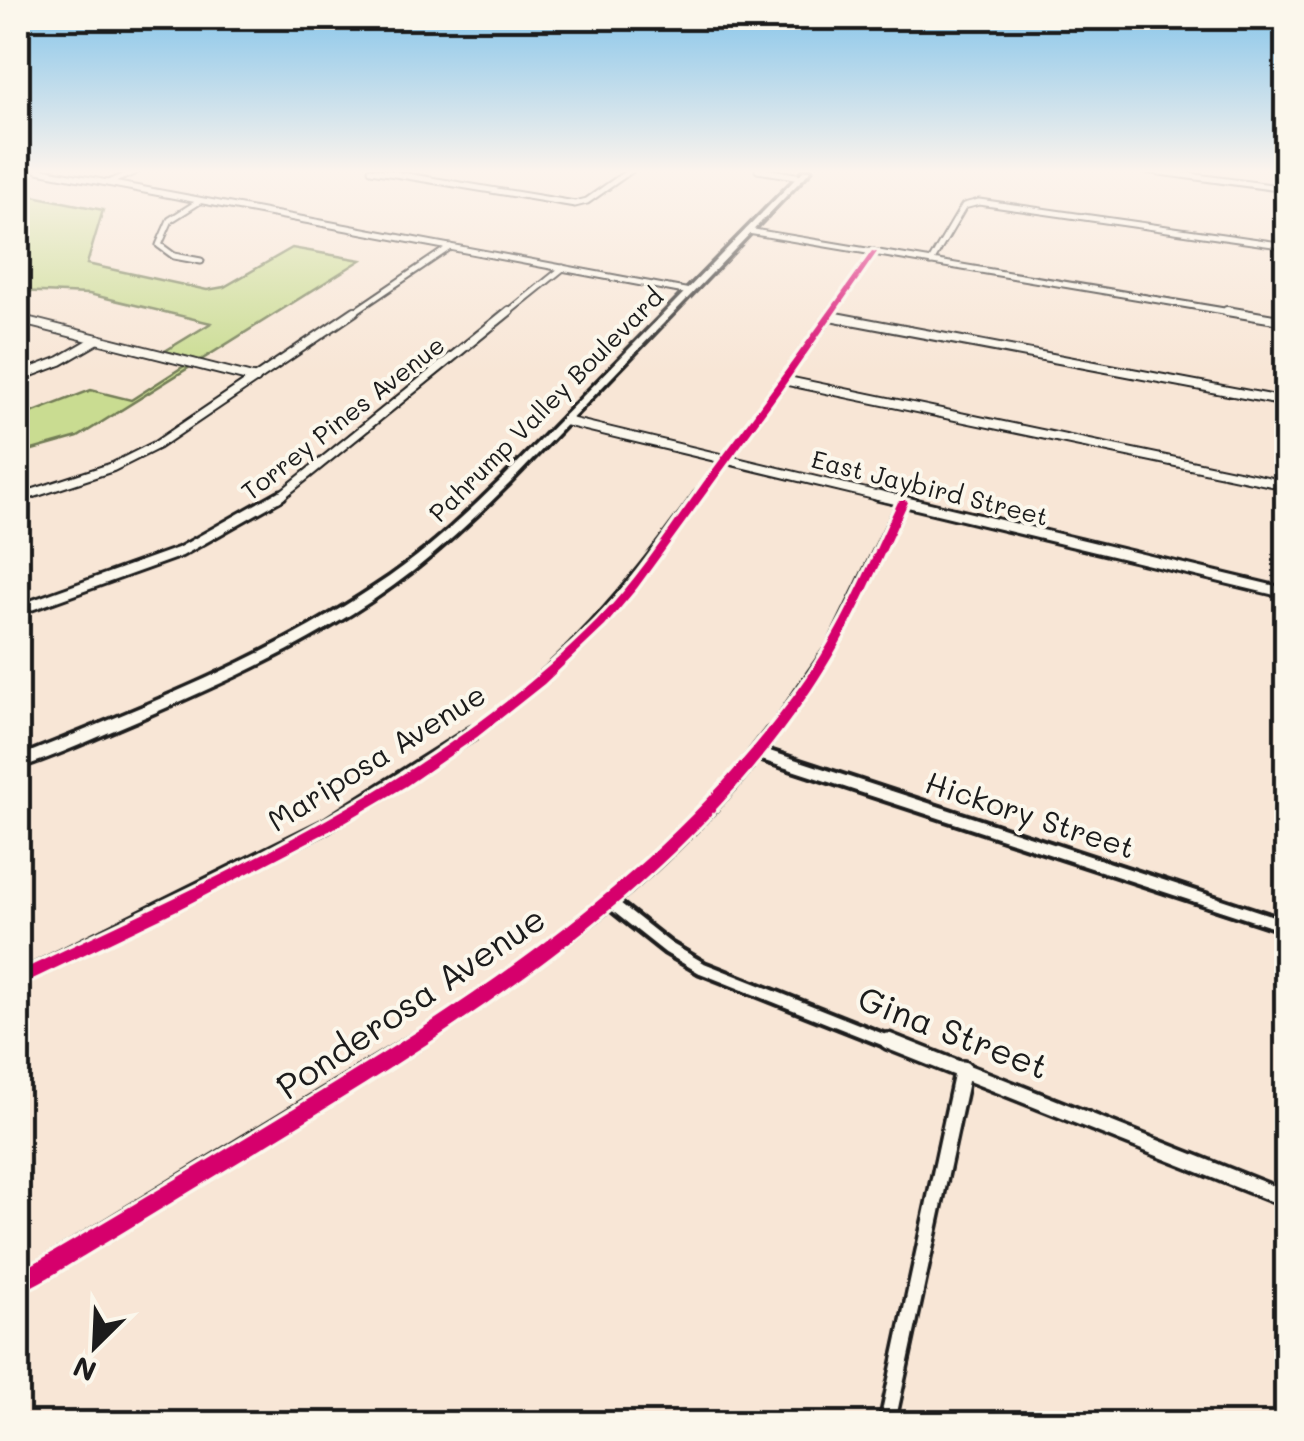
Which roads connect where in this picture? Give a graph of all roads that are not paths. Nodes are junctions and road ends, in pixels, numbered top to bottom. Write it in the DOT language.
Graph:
graph roads {
  1 [pos="162,237"];
  2 [pos="398,237"];
  3 [pos="742,237"];
  4 [pos="785,237"];
  5 [pos="945,237"];
  6 [pos="1224,237"];
  7 [pos="1286,246"];
  8 [pos="450,247"];
  9 [pos="874,252"];
  10 [pos="200,261"];
  11 [pos="931,262"];
  12 [pos="563,268"];
  13 [pos="690,292"];
  14 [pos="830,316"];
  15 [pos="18,320"];
  16 [pos="1286,321"];
  17 [pos="98,339"];
  18 [pos="18,378"];
  19 [pos="256,378"];
  20 [pos="783,380"];
  21 [pos="1286,402"];
  22 [pos="565,420"];
  23 [pos="727,459"];
  24 [pos="1286,486"];
  25 [pos="18,498"];
  26 [pos="903,502"];
  27 [pos="1286,594"];
  28 [pos="18,610"];
  29 [pos="758,752"];
  30 [pos="18,764"];
  31 [pos="610,902"];
  32 [pos="1286,926"];
  33 [pos="18,979"];
  34 [pos="963,1069"];
  35 [pos="1286,1199"];
  36 [pos="18,1283"];
  37 [pos="887,1424"];
  1 -- 10 [label="street"];
  2 -- 8 [label="street"];
  3 -- 13 [label="main road, Pahrump Valley Boulevard"];
  4 -- 9 [label="street"];
  5 -- 11 [label="street"];
  6 -- 7 [label="street"];
  8 -- 12 [label="street"];
  8 -- 19 [label="street"];
  9 -- 11 [label="street"];
  9 -- 14 [label="street, Mariposa Avenue"];
  11 -- 16 [label="street"];
  12 -- 13 [label="street"];
  12 -- 28 [label="street, Torrey Pines Avenue"];
  13 -- 22 [label="main road, Pahrump Valley Boulevard"];
  14 -- 20 [label="street, Mariposa Avenue"];
  14 -- 21 [label="street"];
  15 -- 17 [label="street"];
  17 -- 18 [label="street"];
  17 -- 19 [label="street"];
  19 -- 25 [label="street"];
  20 -- 23 [label="street, Mariposa Avenue"];
  20 -- 24 [label="street"];
  22 -- 23 [label="street, East Jaybird Street"];
  22 -- 30 [label="main road, Pahrump Valley Boulevard"];
  23 -- 26 [label="street, East Jaybird Street"];
  23 -- 33 [label="street, Mariposa Avenue"];
  26 -- 27 [label="street, East Jaybird Street"];
  26 -- 29 [label="street, Ponderosa Avenue"];
  29 -- 31 [label="street, Ponderosa Avenue"];
  29 -- 32 [label="street, Hickory Street"];
  31 -- 34 [label="street, Gina Street"];
  31 -- 36 [label="street, Ponderosa Avenue"];
  34 -- 35 [label="street, Gina Street"];
  34 -- 37 [label="street"];
}
